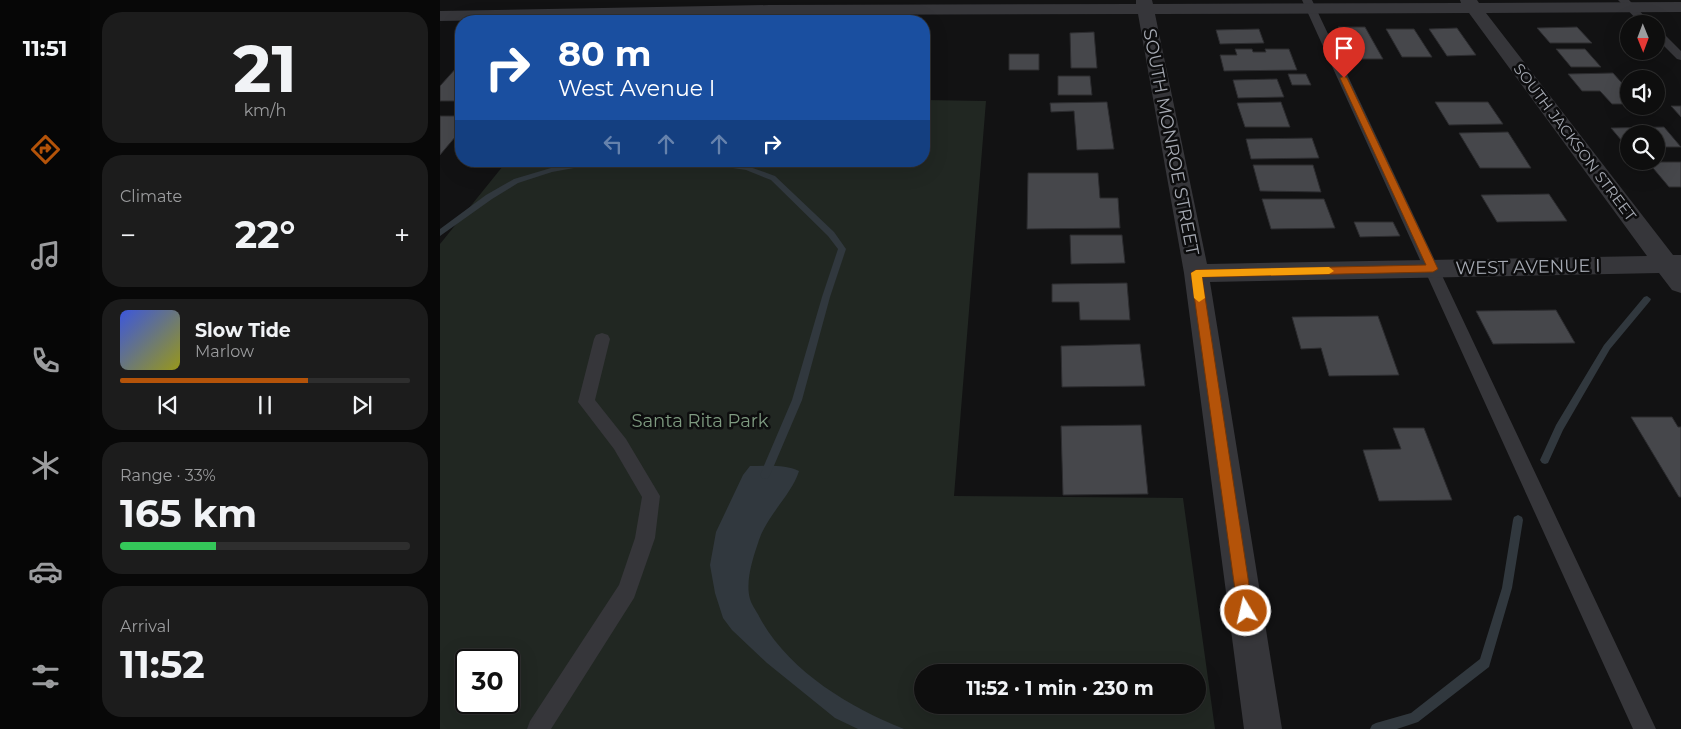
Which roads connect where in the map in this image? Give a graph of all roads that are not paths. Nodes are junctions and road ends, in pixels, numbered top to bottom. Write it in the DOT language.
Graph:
graph roads {
  1 [pos="454,0"];
  2 [pos="1144,4"];
  3 [pos="1627,4"];
  4 [pos="771,5"];
  5 [pos="959,5"];
  6 [pos="1309,5"];
  7 [pos="1472,5"];
  8 [pos="1681,8"];
  9 [pos="440,14"];
  10 [pos="1639,15"];
  11 [pos="1665,41"];
  12 [pos="1681,57"];
  13 [pos="1674,264"];
  14 [pos="1433,269"];
  15 [pos="1196,273"];
  16 [pos="1681,284"];
  17 [pos="602,339"];
  18 [pos="538,729"];
  19 [pos="1263,729"];
  20 [pos="1645,729"];
  1 -- 9 [label="street"];
  2 -- 5 [label="street"];
  2 -- 6 [label="street"];
  2 -- 15 [label="street, SOUTH MONROE STREET"];
  3 -- 7 [label="street"];
  3 -- 8 [label="street"];
  3 -- 10 [label="lane"];
  4 -- 5 [label="street"];
  4 -- 9 [label="street"];
  6 -- 7 [label="street"];
  6 -- 14 [label="lane"];
  7 -- 13 [label="street, SOUTH JACKSON STREET"];
  11 -- 12 [label="lane"];
  13 -- 14 [label="street, WEST AVENUE I"];
  13 -- 16 [label="street, SOUTH JACKSON STREET"];
  14 -- 15 [label="street, WEST AVENUE I"];
  14 -- 20 [label="lane"];
  15 -- 19 [label="street, SOUTH MONROE STREET"];
  17 -- 18 [label="lane"];
}
